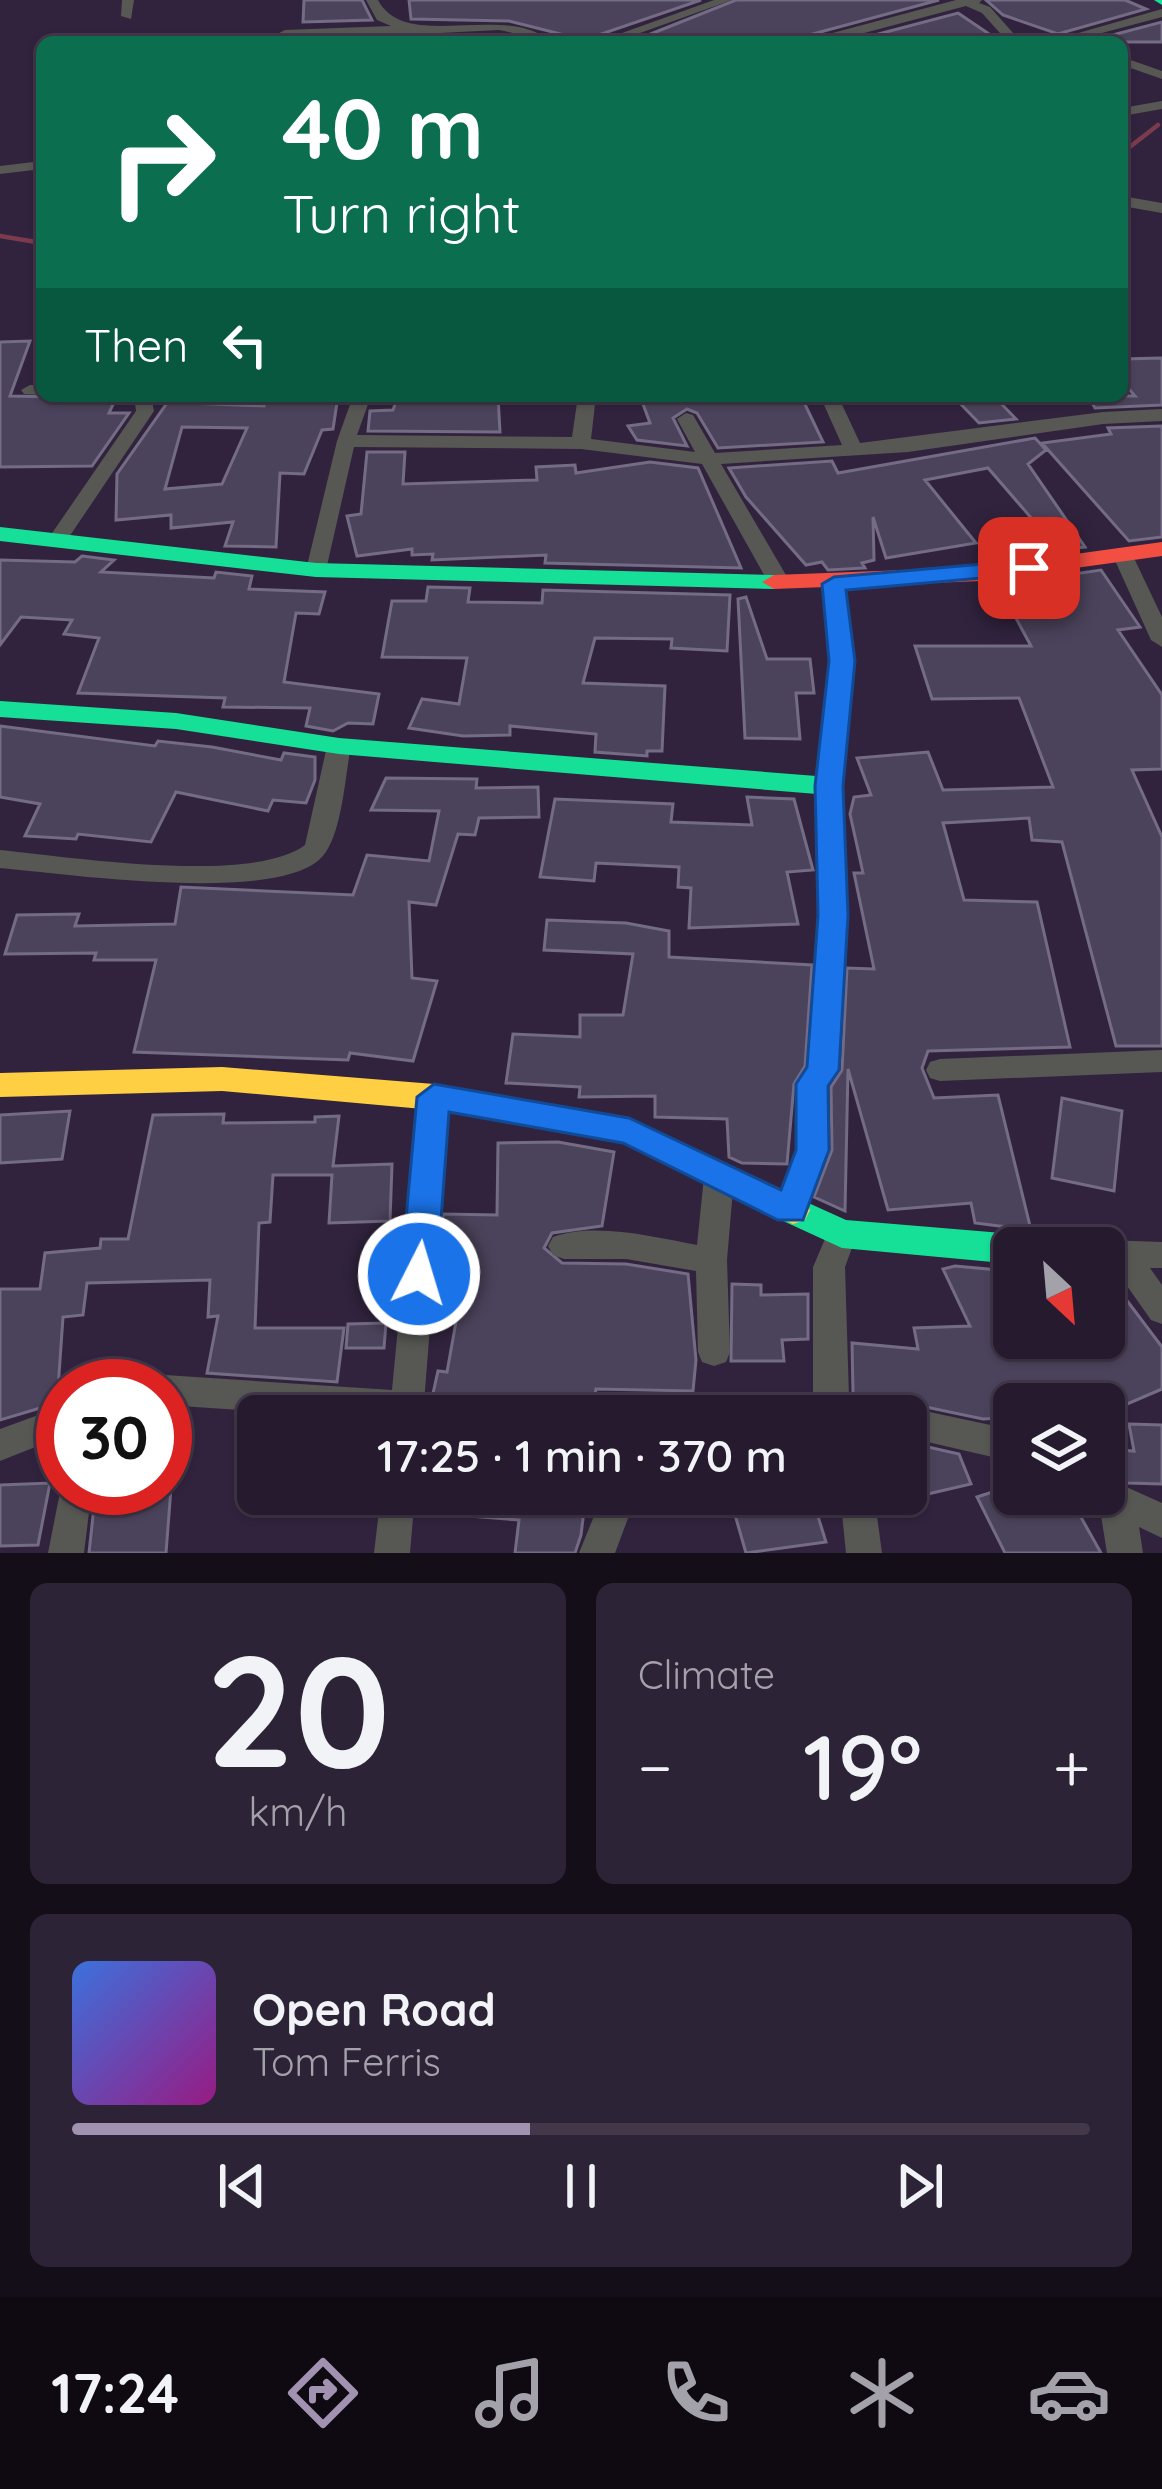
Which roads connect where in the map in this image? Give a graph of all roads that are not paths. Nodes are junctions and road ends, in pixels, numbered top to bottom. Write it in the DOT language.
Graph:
graph roads {
  1 [pos="128,0"];
  2 [pos="372,0"];
  3 [pos="698,0"];
  4 [pos="968,1"];
  5 [pos="720,2"];
  6 [pos="1162,14"];
  7 [pos="128,16"];
  8 [pos="411,28"];
  9 [pos="281,36"];
  10 [pos="536,36"];
  11 [pos="620,36"];
  12 [pos="828,36"];
  13 [pos="1010,36"];
  14 [pos="1078,36"];
  15 [pos="1128,64"];
  16 [pos="1162,75"];
  17 [pos="1162,105"];
  18 [pos="1128,111"];
  19 [pos="36,166"];
  20 [pos="0,170"];
  21 [pos="1128,202"];
  22 [pos="1162,208"];
  23 [pos="144,402"];
  24 [pos="360,402"];
  25 [pos="586,402"];
  26 [pos="832,402"];
  27 [pos="1162,415"];
  28 [pos="686,419"];
  29 [pos="346,441"];
  30 [pos="581,443"];
  31 [pos="854,450"];
  32 [pos="706,459"];
  33 [pos="0,534"];
  34 [pos="58,539"];
  35 [pos="1162,549"];
  36 [pos="1123,556"];
  37 [pos="316,570"];
  38 [pos="779,582"];
  39 [pos="834,584"];
  40 [pos="1162,640"];
  41 [pos="0,709"];
  42 [pos="339,746"];
  43 [pos="829,786"];
  44 [pos="0,859"];
  45 [pos="1162,1061"];
  46 [pos="940,1070"];
  47 [pos="0,1085"];
  48 [pos="434,1097"];
  49 [pos="718,1177"];
  50 [pos="790,1210"];
  51 [pos="842,1234"];
  52 [pos="564,1246"];
  53 [pos="993,1248"];
  54 [pos="1125,1253"];
  55 [pos="1162,1255"];
  56 [pos="711,1260"];
  57 [pos="1125,1267"];
  58 [pos="1162,1310"];
  59 [pos="714,1352"];
  60 [pos="192,1392"];
  61 [pos="408,1395"];
  62 [pos="831,1395"];
  63 [pos="237,1396"];
  64 [pos="927,1427"];
  65 [pos="36,1431"];
  66 [pos="993,1441"];
  67 [pos="0,1445"];
  68 [pos="1125,1504"];
  69 [pos="71,1515"];
  70 [pos="396,1515"];
  71 [pos="612,1515"];
  72 [pos="859,1515"];
  73 [pos="1115,1515"];
  74 [pos="1162,1521"];
  75 [pos="66,1553"];
  76 [pos="392,1553"];
  77 [pos="597,1553"];
  78 [pos="864,1553"];
  79 [pos="1125,1553"];
  1 -- 7 [label="street"];
  2 -- 8 [label="street"];
  3 -- 5 [label="street"];
  4 -- 12 [label="street"];
  4 -- 13 [label="street"];
  5 -- 11 [label="street"];
  6 -- 14 [label="street"];
  8 -- 9 [label="street"];
  8 -- 10 [label="street"];
  15 -- 16 [label="street"];
  17 -- 18 [label="street"];
  19 -- 20 [label="street"];
  21 -- 22 [label="street"];
  23 -- 34 [label="street"];
  24 -- 29 [label="street"];
  25 -- 30 [label="street"];
  26 -- 31 [label="street"];
  27 -- 31 [label="street"];
  28 -- 32 [label="street"];
  29 -- 30 [label="street"];
  29 -- 37 [label="street"];
  30 -- 32 [label="street"];
  31 -- 32 [label="street"];
  32 -- 38 [label="street"];
  33 -- 34 [label="street"];
  34 -- 37 [label="street"];
  35 -- 36 [label="street"];
  36 -- 39 [label="street"];
  36 -- 40 [label="street"];
  37 -- 38 [label="street"];
  38 -- 39 [label="street"];
  39 -- 43 [label="street"];
  41 -- 42 [label="street"];
  42 -- 43 [label="street"];
  42 -- 44 [label="street"];
  43 -- 50 [label="street"];
  45 -- 46 [label="street"];
  47 -- 48 [label="street"];
  48 -- 49 [label="street"];
  48 -- 61 [label="street"];
  49 -- 50 [label="street"];
  49 -- 56 [label="street"];
  50 -- 51 [label="street"];
  51 -- 53 [label="street"];
  51 -- 62 [label="street"];
  52 -- 56 [label="street"];
  54 -- 55 [label="street"];
  56 -- 59 [label="street"];
  57 -- 58 [label="street"];
  60 -- 63 [label="street"];
  64 -- 66 [label="street"];
  65 -- 67 [label="street"];
  68 -- 74 [label="street"];
  69 -- 75 [label="street"];
  70 -- 76 [label="street"];
  71 -- 77 [label="street"];
  72 -- 78 [label="street"];
  73 -- 79 [label="street"];
}
